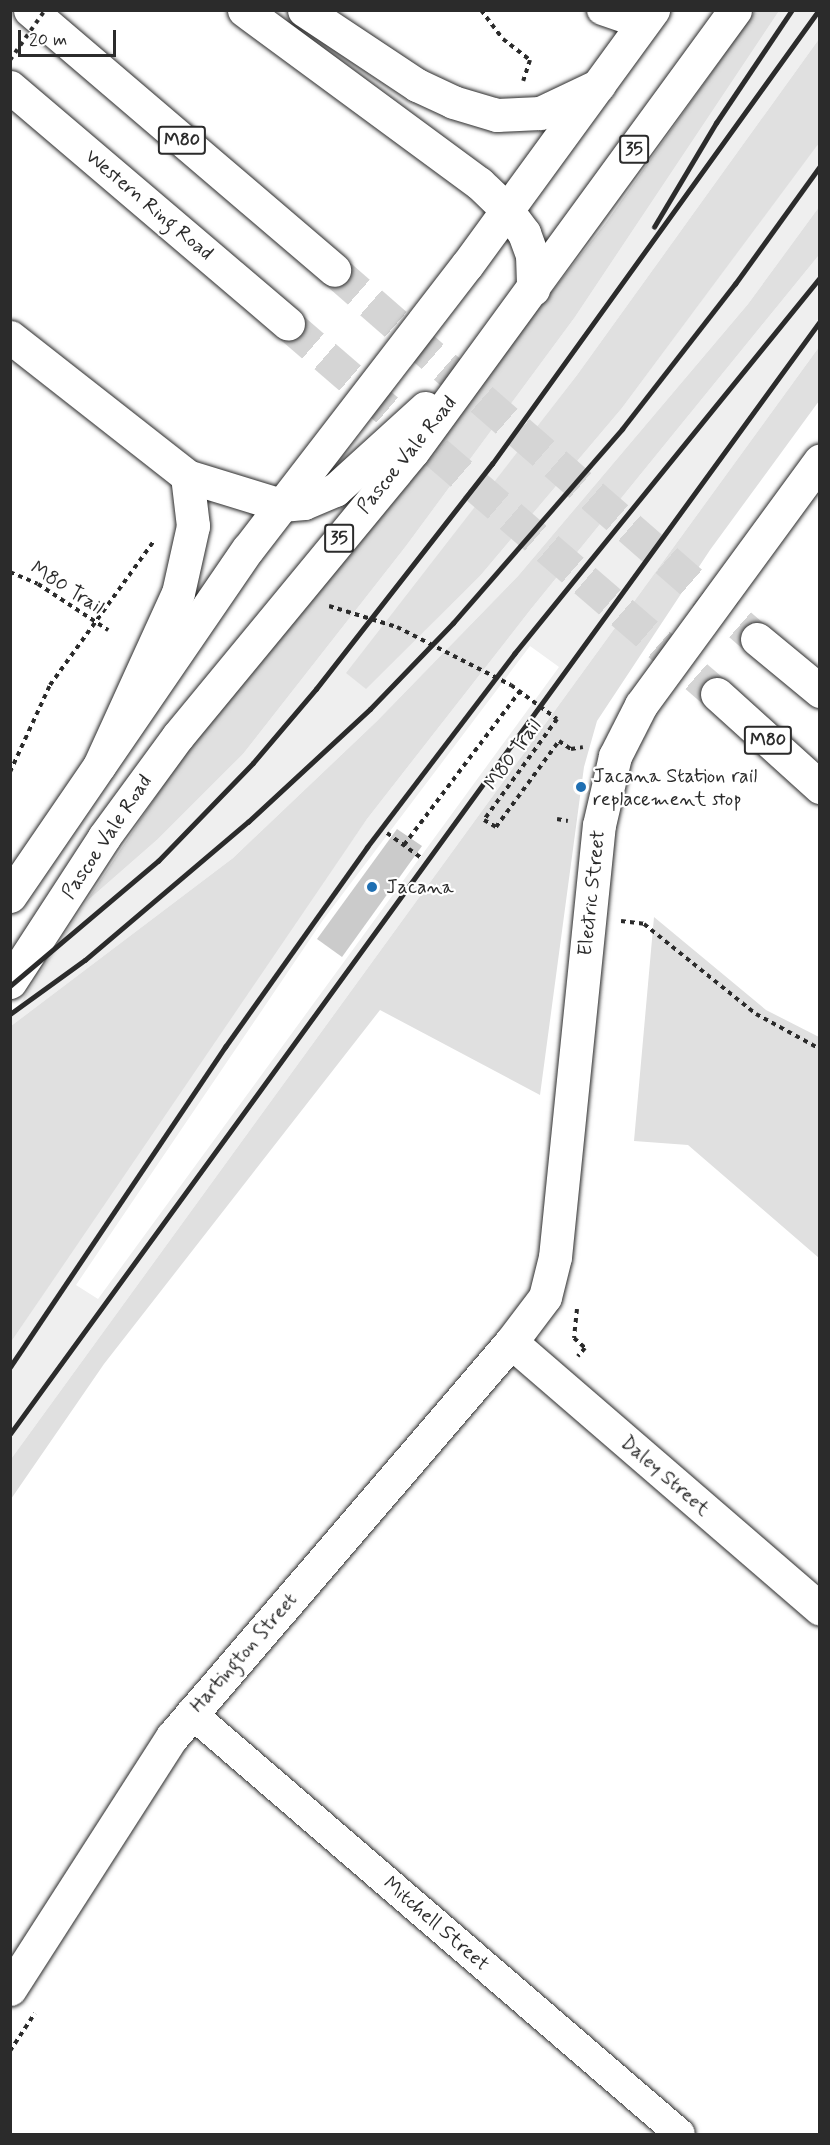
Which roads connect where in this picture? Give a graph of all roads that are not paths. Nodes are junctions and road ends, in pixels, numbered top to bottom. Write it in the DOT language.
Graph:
graph roads {
  1 [pos="30,10"];
  2 [pos="244,10"];
  3 [pos="304,10"];
  4 [pos="602,10"];
  5 [pos="735,10"];
  6 [pos="648,17"];
  7 [pos="599,85"];
  8 [pos="10,87"];
  9 [pos="506,209"];
  10 [pos="334,270"];
  11 [pos="533,288"];
  12 [pos="288,324"];
  13 [pos="10,337"];
  14 [pos="497,338"];
  15 [pos="819,460"];
  16 [pos="187,476"];
  17 [pos="281,505"];
  18 [pos="757,639"];
  19 [pos="819,691"];
  20 [pos="717,694"];
  21 [pos="99,765"];
  22 [pos="819,787"];
  23 [pos="10,896"];
  24 [pos="10,982"];
  25 [pos="511,1342"];
  26 [pos="819,1609"];
  27 [pos="191,1713"];
  28 [pos="10,1989"];
  29 [pos="680,2134"];
  1 -- 10 [label="main road, M80"];
  2 -- 9 [label="main road"];
  3 -- 7 [label="main road"];
  4 -- 6 [label="street"];
  5 -- 11 [label="main road, Pascoe Vale Road / 35"];
  6 -- 7 [label="main road"];
  7 -- 9 [label="main road"];
  8 -- 12 [label="main road, Western Ring Road"];
  9 -- 11 [label="main road"];
  9 -- 17 [label="main road"];
  11 -- 14 [label="main road, Pascoe Vale Road / 35"];
  13 -- 16 [label="main road"];
  14 -- 17 [label="main road"];
  14 -- 24 [label="main road, Pascoe Vale Road / 35"];
  15 -- 25 [label="main road, Electric Street"];
  16 -- 17 [label="main road"];
  16 -- 21 [label="main road"];
  17 -- 21 [label="main road"];
  18 -- 19 [label="main road"];
  20 -- 22 [label="main road, M80"];
  21 -- 23 [label="main road"];
  25 -- 26 [label="main road, Daley Street"];
  25 -- 27 [label="main road, Hartington Street"];
  27 -- 28 [label="main road, Hartington Street"];
  27 -- 29 [label="street, Mitchell Street"];
}
